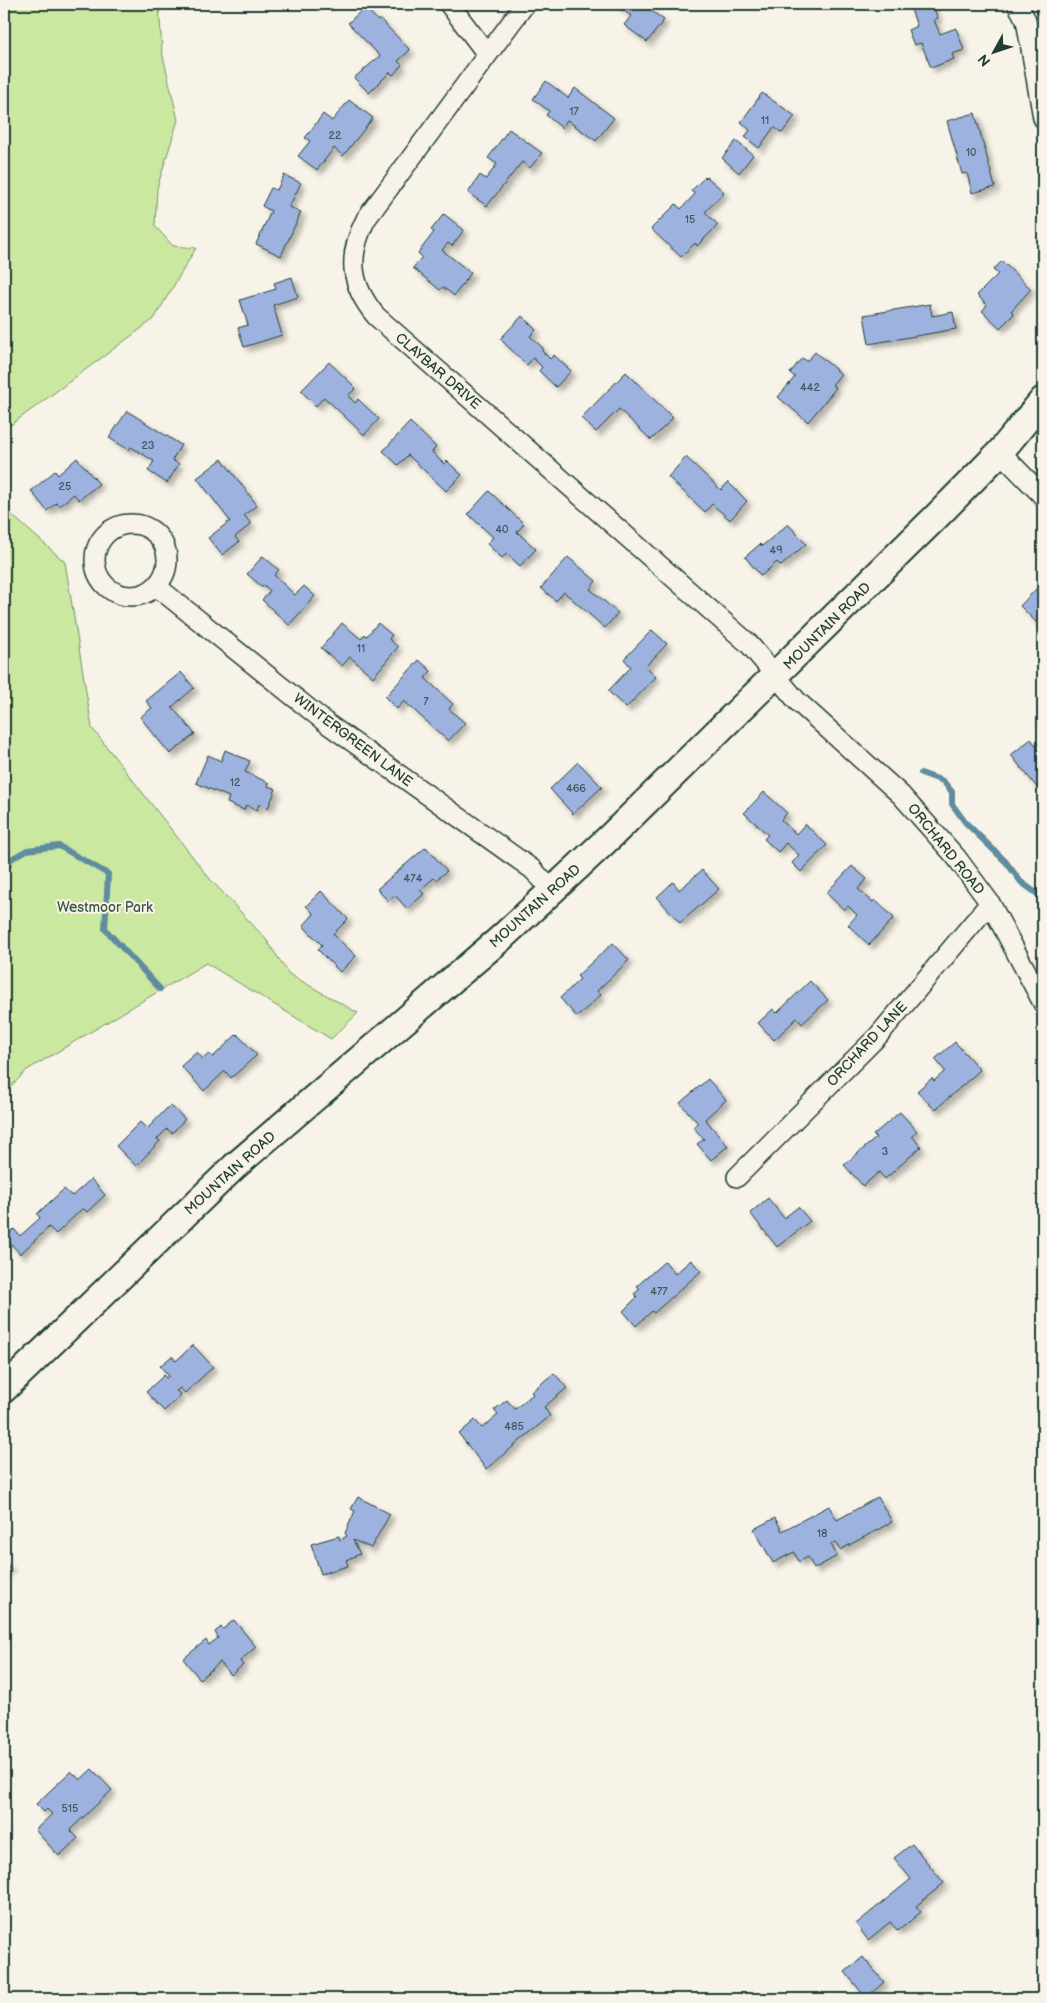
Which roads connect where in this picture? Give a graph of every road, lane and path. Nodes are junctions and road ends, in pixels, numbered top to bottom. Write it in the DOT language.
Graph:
graph roads {
  1 [pos="449,4"];
  2 [pos="525,4"];
  3 [pos="1017,4"];
  4 [pos="487,54"];
  5 [pos="1043,118"];
  6 [pos="1043,400"];
  7 [pos="1000,452"];
  8 [pos="1043,496"];
  9 [pos="156,586"];
  10 [pos="776,676"];
  11 [pos="553,891"];
  12 [pos="990,902"];
  13 [pos="1043,1003"];
  14 [pos="737,1178"];
  15 [pos="4,1389"];
  1 -- 4 [label="street"];
  2 -- 4 [label="street, CLAYBAR DRIVE"];
  3 -- 5 [label="street"];
  4 -- 10 [label="street, CLAYBAR DRIVE"];
  6 -- 7 [label="main road, MOUNTAIN ROAD"];
  7 -- 8 [label="street"];
  7 -- 10 [label="main road, MOUNTAIN ROAD"];
  9 -- 11 [label="street, WINTERGREEN LANE"];
  10 -- 11 [label="main road, MOUNTAIN ROAD"];
  10 -- 12 [label="street, ORCHARD ROAD"];
  11 -- 15 [label="main road, MOUNTAIN ROAD"];
  12 -- 13 [label="street, ORCHARD ROAD"];
  12 -- 14 [label="street, ORCHARD LANE"];
}
